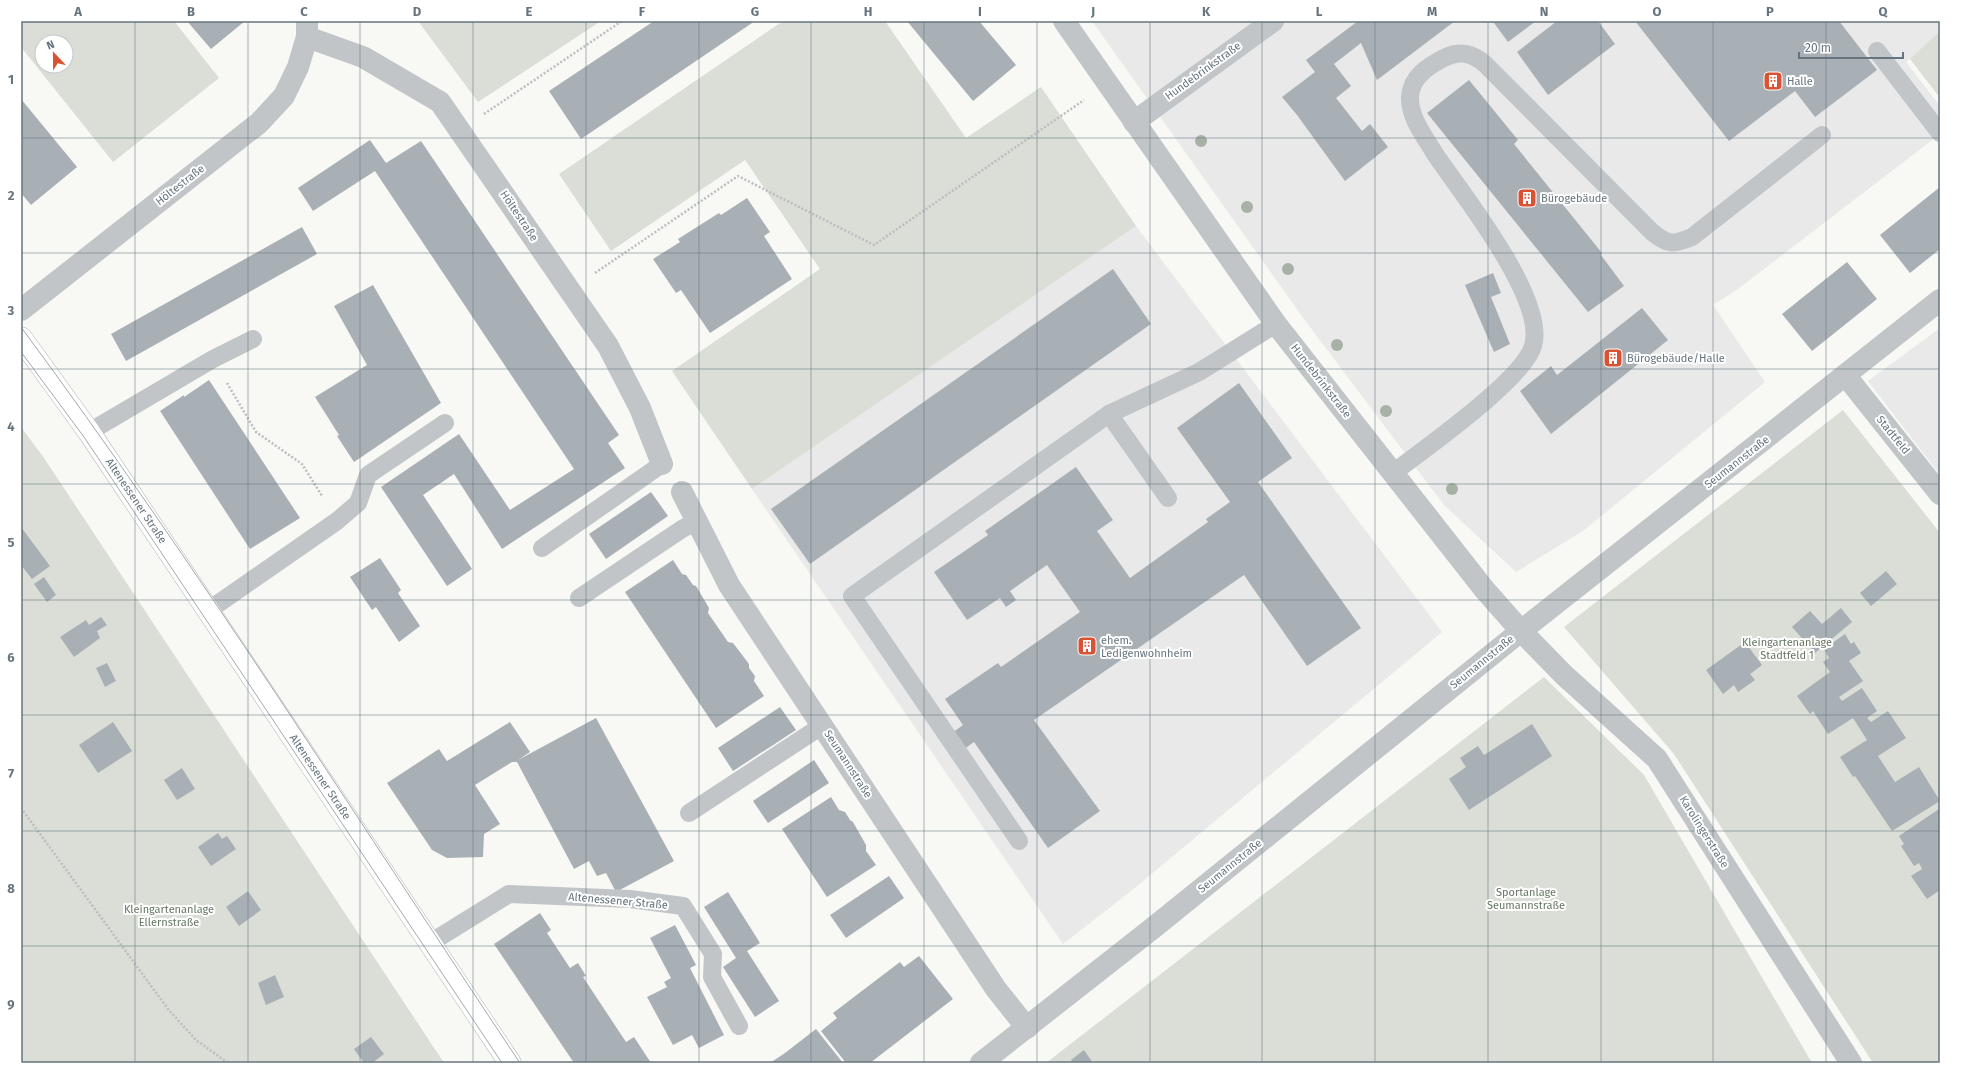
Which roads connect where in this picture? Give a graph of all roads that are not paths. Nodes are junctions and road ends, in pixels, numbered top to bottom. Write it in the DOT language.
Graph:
graph roads {
  1 [pos="1064,21"];
  2 [pos="1273,21"];
  3 [pos="307,29"];
  4 [pos="1877,51"];
  5 [pos="1134,122"];
  6 [pos="1940,133"];
  7 [pos="1822,135"];
  8 [pos="1940,300"];
  9 [pos="21,310"];
  10 [pos="1276,324"];
  11 [pos="21,338"];
  12 [pos="253,339"];
  13 [pos="1846,376"];
  14 [pos="1109,414"];
  15 [pos="445,423"];
  16 [pos="89,432"];
  17 [pos="662,464"];
  18 [pos="1393,473"];
  19 [pos="682,492"];
  20 [pos="1940,494"];
  21 [pos="1168,498"];
  22 [pos="697,522"];
  23 [pos="542,548"];
  24 [pos="579,598"];
  25 [pos="209,610"];
  26 [pos="1520,631"];
  27 [pos="823,726"];
  28 [pos="689,813"];
  29 [pos="1019,841"];
  30 [pos="430,943"];
  31 [pos="739,1026"];
  32 [pos="1027,1028"];
  33 [pos="510,1063"];
  34 [pos="981,1063"];
  35 [pos="1850,1063"];
  1 -- 5 [label="street, Hundebrinkstraße"];
  2 -- 5 [label="street, Hundebrinkstraße"];
  3 -- 9 [label="street, Höltestraße"];
  3 -- 17 [label="street, Höltestraße"];
  4 -- 6 [label="lane"];
  5 -- 10 [label="street, Hundebrinkstraße"];
  7 -- 18 [label="lane"];
  8 -- 13 [label="street, Seumannstraße"];
  10 -- 14 [label="lane"];
  10 -- 18 [label="street, Hundebrinkstraße"];
  11 -- 16 [label="main road, Altenessener Straße"];
  12 -- 16 [label="lane"];
  13 -- 20 [label="street, Stadtfeld"];
  13 -- 26 [label="street, Seumannstraße"];
  14 -- 21 [label="lane"];
  14 -- 29 [label="lane"];
  15 -- 25 [label="lane"];
  16 -- 25 [label="main road, Altenessener Straße"];
  17 -- 23 [label="lane"];
  18 -- 26 [label="street, Hundebrinkstraße"];
  19 -- 22 [label="street, Seumannstraße"];
  22 -- 24 [label="lane"];
  22 -- 27 [label="street, Seumannstraße"];
  25 -- 30 [label="main road, Altenessener Straße"];
  26 -- 32 [label="street, Seumannstraße"];
  26 -- 35 [label="street, Karolingerstraße"];
  27 -- 28 [label="lane"];
  27 -- 32 [label="street, Seumannstraße"];
  30 -- 31 [label="lane, Altenessener Straße"];
  30 -- 33 [label="main road, Altenessener Straße"];
  32 -- 34 [label="street, Seumannstraße"];
}
